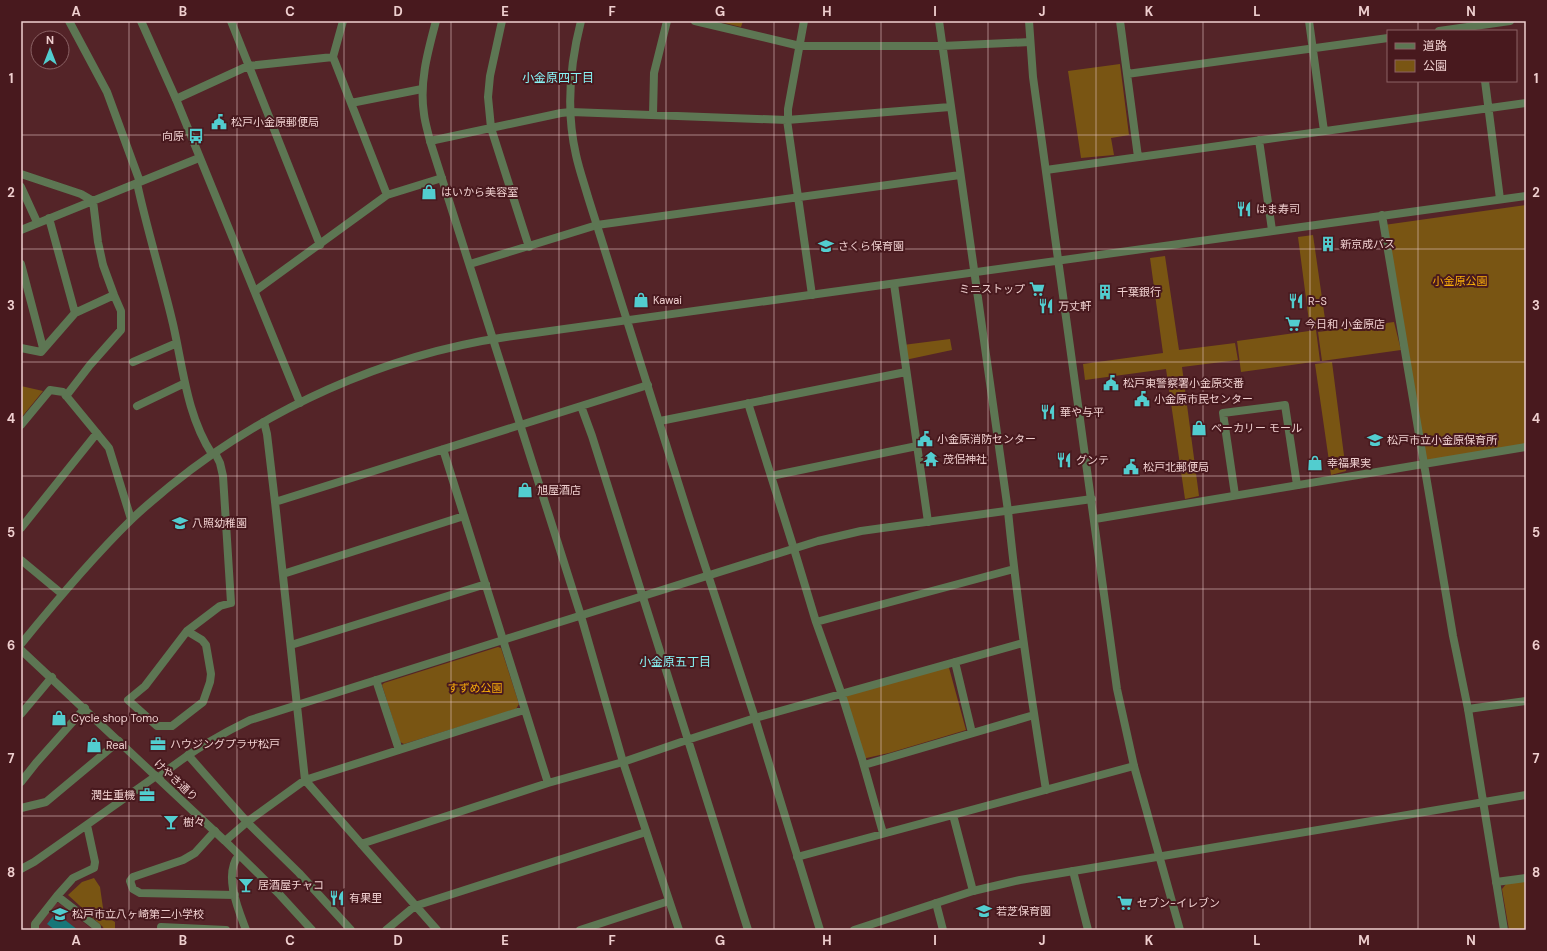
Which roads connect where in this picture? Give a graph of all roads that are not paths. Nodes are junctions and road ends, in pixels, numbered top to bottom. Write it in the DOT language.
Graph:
graph roads {
  1 [pos="69,21"];
  2 [pos="141,21"];
  3 [pos="231,21"];
  4 [pos="343,21"];
  5 [pos="436,21"];
  6 [pos="502,21"];
  7 [pos="581,21"];
  8 [pos="667,21"];
  9 [pos="695,21"];
  10 [pos="804,21"];
  11 [pos="939,21"];
  12 [pos="1029,21"];
  13 [pos="1120,21"];
  14 [pos="1309,21"];
  15 [pos="1510,21"];
  16 [pos="1477,26"];
  17 [pos="1447,30"];
  18 [pos="1387,38"];
  19 [pos="1030,42"];
  20 [pos="800,46"];
  21 [pos="942,46"];
  22 [pos="1313,48"];
  23 [pos="333,57"];
  24 [pos="248,66"];
  25 [pos="1127,74"];
  26 [pos="1485,82"];
  27 [pos="422,89"];
  28 [pos="176,99"];
  29 [pos="351,103"];
  30 [pos="1526,103"];
  31 [pos="950,108"];
  32 [pos="1488,108"];
  33 [pos="571,112"];
  34 [pos="653,114"];
  35 [pos="787,120"];
  36 [pos="491,128"];
  37 [pos="1324,131"];
  38 [pos="1259,140"];
  39 [pos="430,141"];
  40 [pos="1138,157"];
  41 [pos="199,158"];
  42 [pos="1046,170"];
  43 [pos="21,174"];
  44 [pos="960,175"];
  45 [pos="442,178"];
  46 [pos="138,182"];
  47 [pos="21,187"];
  48 [pos="387,196"];
  49 [pos="1526,196"];
  50 [pos="797,197"];
  51 [pos="1500,199"];
  52 [pos="93,201"];
  53 [pos="1382,215"];
  54 [pos="49,218"];
  55 [pos="37,222"];
  56 [pos="597,225"];
  57 [pos="21,230"];
  58 [pos="1272,230"];
  59 [pos="320,245"];
  60 [pos="528,247"];
  61 [pos="1059,260"];
  62 [pos="21,264"];
  63 [pos="470,264"];
  64 [pos="974,272"];
  65 [pos="894,284"];
  66 [pos="255,291"];
  67 [pos="114,295"];
  68 [pos="812,295"];
  69 [pos="75,312"];
  70 [pos="627,320"];
  71 [pos="494,339"];
  72 [pos="177,343"];
  73 [pos="21,348"];
  74 [pos="43,348"];
  75 [pos="133,362"];
  76 [pos="906,372"];
  77 [pos="185,383"];
  78 [pos="648,385"];
  79 [pos="66,396"];
  80 [pos="300,403"];
  81 [pos="748,403"];
  82 [pos="137,406"];
  83 [pos="581,406"];
  84 [pos="660,421"];
  85 [pos="264,422"];
  86 [pos="520,424"];
  87 [pos="21,425"];
  88 [pos="97,433"];
  89 [pos="917,446"];
  90 [pos="1526,447"];
  91 [pos="443,449"];
  92 [pos="213,453"];
  93 [pos="1424,464"];
  94 [pos="771,476"];
  95 [pos="1297,485"];
  96 [pos="1235,495"];
  97 [pos="1092,499"];
  98 [pos="275,502"];
  99 [pos="1008,511"];
  100 [pos="464,516"];
  101 [pos="131,519"];
  102 [pos="1094,519"];
  103 [pos="928,522"];
  104 [pos="21,528"];
  105 [pos="794,549"];
  106 [pos="21,560"];
  107 [pos="1014,569"];
  108 [pos="283,574"];
  109 [pos="708,576"];
  110 [pos="486,584"];
  111 [pos="62,594"];
  112 [pos="643,596"];
  113 [pos="581,616"];
  114 [pos="816,622"];
  115 [pos="187,631"];
  116 [pos="503,640"];
  117 [pos="1023,643"];
  118 [pos="21,644"];
  119 [pos="291,645"];
  120 [pos="21,650"];
  121 [pos="955,662"];
  122 [pos="52,677"];
  123 [pos="376,680"];
  124 [pos="842,695"];
  125 [pos="1526,701"];
  126 [pos="297,705"];
  127 [pos="84,708"];
  128 [pos="1468,709"];
  129 [pos="524,710"];
  130 [pos="21,714"];
  131 [pos="1034,715"];
  132 [pos="756,718"];
  133 [pos="972,733"];
  134 [pos="687,740"];
  135 [pos="119,741"];
  136 [pos="399,750"];
  137 [pos="188,755"];
  138 [pos="623,762"];
  139 [pos="864,765"];
  140 [pos="1134,766"];
  141 [pos="157,777"];
  142 [pos="306,780"];
  143 [pos="21,782"];
  144 [pos="548,783"];
  145 [pos="1046,790"];
  146 [pos="1526,795"];
  147 [pos="1482,803"];
  148 [pos="21,808"];
  149 [pos="953,815"];
  150 [pos="247,822"];
  151 [pos="87,825"];
  152 [pos="215,831"];
  153 [pos="646,832"];
  154 [pos="883,833"];
  155 [pos="225,841"];
  156 [pos="361,844"];
  157 [pos="239,855"];
  158 [pos="1160,856"];
  159 [pos="797,857"];
  160 [pos="21,869"];
  161 [pos="1073,871"];
  162 [pos="1526,878"];
  163 [pos="1496,882"];
  164 [pos="973,892"];
  165 [pos="235,895"];
  166 [pos="57,896"];
  167 [pos="669,900"];
  168 [pos="936,903"];
  169 [pos="415,906"];
  170 [pos="161,927"];
  171 [pos="35,930"];
  172 [pos="97,930"];
  173 [pos="226,930"];
  174 [pos="246,930"];
  175 [pos="312,930"];
  176 [pos="351,930"];
  177 [pos="386,930"];
  178 [pos="436,930"];
  179 [pos="580,930"];
  180 [pos="679,930"];
  181 [pos="748,930"];
  182 [pos="820,930"];
  183 [pos="854,930"];
  184 [pos="943,930"];
  185 [pos="1088,930"];
  186 [pos="1180,930"];
  187 [pos="1504,930"];
  1 -- 46 [label="street"];
  2 -- 28 [label="street"];
  3 -- 24 [label="street"];
  4 -- 23 [label="street"];
  5 -- 27 [label="street"];
  6 -- 36 [label="street"];
  7 -- 33 [label="street"];
  8 -- 34 [label="street"];
  9 -- 20 [label="street"];
  10 -- 20 [label="street"];
  11 -- 21 [label="street"];
  12 -- 19 [label="street"];
  13 -- 25 [label="street"];
  14 -- 22 [label="street"];
  15 -- 16 [label="street"];
  16 -- 17 [label="street"];
  18 -- 22 [label="street"];
  19 -- 21 [label="street"];
  19 -- 42 [label="street"];
  20 -- 21 [label="street"];
  20 -- 35 [label="street"];
  21 -- 31 [label="street"];
  22 -- 25 [label="street"];
  22 -- 37 [label="street"];
  23 -- 24 [label="street"];
  23 -- 29 [label="street"];
  24 -- 28 [label="street"];
  24 -- 59 [label="street"];
  25 -- 40 [label="street"];
  26 -- 32 [label="street"];
  27 -- 29 [label="street"];
  27 -- 39 [label="street"];
  28 -- 41 [label="street"];
  29 -- 48 [label="street"];
  30 -- 32 [label="street"];
  31 -- 35 [label="street"];
  31 -- 44 [label="street"];
  32 -- 37 [label="street"];
  32 -- 51 [label="street"];
  33 -- 34 [label="street"];
  33 -- 36 [label="street"];
  33 -- 56 [label="street"];
  34 -- 35 [label="street"];
  35 -- 50 [label="street"];
  36 -- 39 [label="street"];
  36 -- 60 [label="street"];
  37 -- 38 [label="street"];
  38 -- 40 [label="street"];
  38 -- 58 [label="street"];
  39 -- 45 [label="street"];
  40 -- 42 [label="street"];
  41 -- 46 [label="street"];
  41 -- 66 [label="street"];
  42 -- 61 [label="street"];
  43 -- 52 [label="street"];
  44 -- 50 [label="street"];
  44 -- 64 [label="street"];
  45 -- 48 [label="street"];
  45 -- 63 [label="street"];
  46 -- 52 [label="street"];
  46 -- 72 [label="street"];
  47 -- 55 [label="street"];
  48 -- 59 [label="street"];
  49 -- 51 [label="street"];
  50 -- 56 [label="street"];
  50 -- 68 [label="street"];
  51 -- 53 [label="street"];
  52 -- 54 [label="street"];
  52 -- 67 [label="street"];
  53 -- 58 [label="street"];
  53 -- 93 [label="street"];
  54 -- 55 [label="street"];
  54 -- 69 [label="street"];
  55 -- 57 [label="street"];
  56 -- 60 [label="street"];
  56 -- 70 [label="street"];
  58 -- 61 [label="street"];
  59 -- 66 [label="street"];
  60 -- 63 [label="street"];
  61 -- 64 [label="street"];
  61 -- 97 [label="street"];
  62 -- 74 [label="street"];
  63 -- 71 [label="street"];
  64 -- 65 [label="street"];
  64 -- 99 [label="street"];
  65 -- 68 [label="street"];
  65 -- 76 [label="street"];
  66 -- 80 [label="street"];
  67 -- 69 [label="street"];
  67 -- 79 [label="street"];
  68 -- 70 [label="street"];
  69 -- 74 [label="street"];
  70 -- 71 [label="street"];
  70 -- 78 [label="street"];
  71 -- 80 [label="street"];
  71 -- 86 [label="street"];
  72 -- 75 [label="street"];
  72 -- 77 [label="street"];
  73 -- 74 [label="street"];
  76 -- 81 [label="street"];
  76 -- 89 [label="street"];
  77 -- 82 [label="street"];
  77 -- 92 [label="street"];
  78 -- 83 [label="street"];
  78 -- 84 [label="street"];
  79 -- 87 [label="street"];
  79 -- 88 [label="street"];
  80 -- 85 [label="street"];
  81 -- 84 [label="street"];
  81 -- 94 [label="street"];
  83 -- 86 [label="street"];
  83 -- 112 [label="street"];
  84 -- 109 [label="street"];
  85 -- 92 [label="street"];
  85 -- 98 [label="street"];
  86 -- 91 [label="street"];
  86 -- 113 [label="street"];
  88 -- 101 [label="street"];
  88 -- 104 [label="street"];
  89 -- 94 [label="street"];
  89 -- 103 [label="street"];
  90 -- 93 [label="street"];
  91 -- 98 [label="street"];
  91 -- 100 [label="street"];
  92 -- 101 [label="street"];
  92 -- 115 [label="street"];
  93 -- 95 [label="street"];
  93 -- 128 [label="street"];
  94 -- 105 [label="street"];
  95 -- 96 [label="street"];
  95 -- 96 [label="street"];
  96 -- 102 [label="street"];
  97 -- 99 [label="street"];
  97 -- 102 [label="street"];
  98 -- 108 [label="street"];
  99 -- 103 [label="street"];
  99 -- 107 [label="street"];
  100 -- 108 [label="street"];
  100 -- 110 [label="street"];
  101 -- 111 [label="street"];
  102 -- 140 [label="street"];
  103 -- 105 [label="street"];
  105 -- 109 [label="street"];
  105 -- 114 [label="street"];
  106 -- 111 [label="street"];
  107 -- 114 [label="street"];
  107 -- 117 [label="street"];
  108 -- 119 [label="street"];
  109 -- 112 [label="street"];
  109 -- 132 [label="street"];
  110 -- 116 [label="street"];
  110 -- 119 [label="street"];
  111 -- 118 [label="street"];
  112 -- 113 [label="street"];
  112 -- 134 [label="street"];
  113 -- 116 [label="street"];
  113 -- 138 [label="street"];
  114 -- 124 [label="street"];
  115 -- 115 [label="street"];
  116 -- 123 [label="street"];
  116 -- 129 [label="street"];
  117 -- 121 [label="street"];
  117 -- 131 [label="street"];
  119 -- 126 [label="street"];
  120 -- 122 [label="street, けやき通り"];
  121 -- 124 [label="street"];
  121 -- 133 [label="street"];
  122 -- 127 [label="street, けやき通り"];
  122 -- 130 [label="street"];
  123 -- 126 [label="street"];
  123 -- 136 [label="street"];
  124 -- 132 [label="street"];
  124 -- 139 [label="street"];
  125 -- 128 [label="street"];
  126 -- 137 [label="street"];
  126 -- 142 [label="street"];
  127 -- 135 [label="street, けやき通り"];
  127 -- 143 [label="street"];
  128 -- 147 [label="street"];
  129 -- 136 [label="street"];
  129 -- 144 [label="street"];
  131 -- 133 [label="street"];
  131 -- 145 [label="street"];
  132 -- 134 [label="street"];
  132 -- 159 [label="street"];
  133 -- 139 [label="street"];
  134 -- 138 [label="street"];
  134 -- 181 [label="street"];
  135 -- 141 [label="street, けやき通り"];
  135 -- 148 [label="street"];
  136 -- 142 [label="street"];
  137 -- 141 [label="street"];
  137 -- 150 [label="street"];
  138 -- 144 [label="street"];
  138 -- 153 [label="street"];
  139 -- 154 [label="street"];
  140 -- 145 [label="street"];
  140 -- 158 [label="street"];
  141 -- 151 [label="street"];
  141 -- 152 [label="street, けやき通り"];
  142 -- 150 [label="street"];
  142 -- 156 [label="street"];
  144 -- 156 [label="street"];
  145 -- 149 [label="street"];
  146 -- 147 [label="street"];
  147 -- 158 [label="street"];
  147 -- 163 [label="street"];
  149 -- 154 [label="street"];
  149 -- 164 [label="street"];
  150 -- 155 [label="street"];
  150 -- 176 [label="street"];
  151 -- 160 [label="street"];
  151 -- 166 [label="street"];
  152 -- 155 [label="street, けやき通り"];
  152 -- 165 [label="street"];
  153 -- 167 [label="street"];
  153 -- 169 [label="street"];
  154 -- 159 [label="street"];
  155 -- 157 [label="street, けやき通り"];
  156 -- 169 [label="street"];
  157 -- 165 [label="street"];
  157 -- 175 [label="street, けやき通り"];
  158 -- 161 [label="street"];
  158 -- 186 [label="street"];
  159 -- 182 [label="street"];
  161 -- 164 [label="street"];
  161 -- 185 [label="street"];
  162 -- 163 [label="street"];
  163 -- 187 [label="street"];
  164 -- 168 [label="street"];
  165 -- 174 [label="street"];
  166 -- 171 [label="street"];
  166 -- 172 [label="street"];
  167 -- 179 [label="street"];
  167 -- 180 [label="street"];
  168 -- 183 [label="street"];
  168 -- 184 [label="street"];
  169 -- 177 [label="street"];
  169 -- 178 [label="street"];
  170 -- 173 [label="street"];
}
